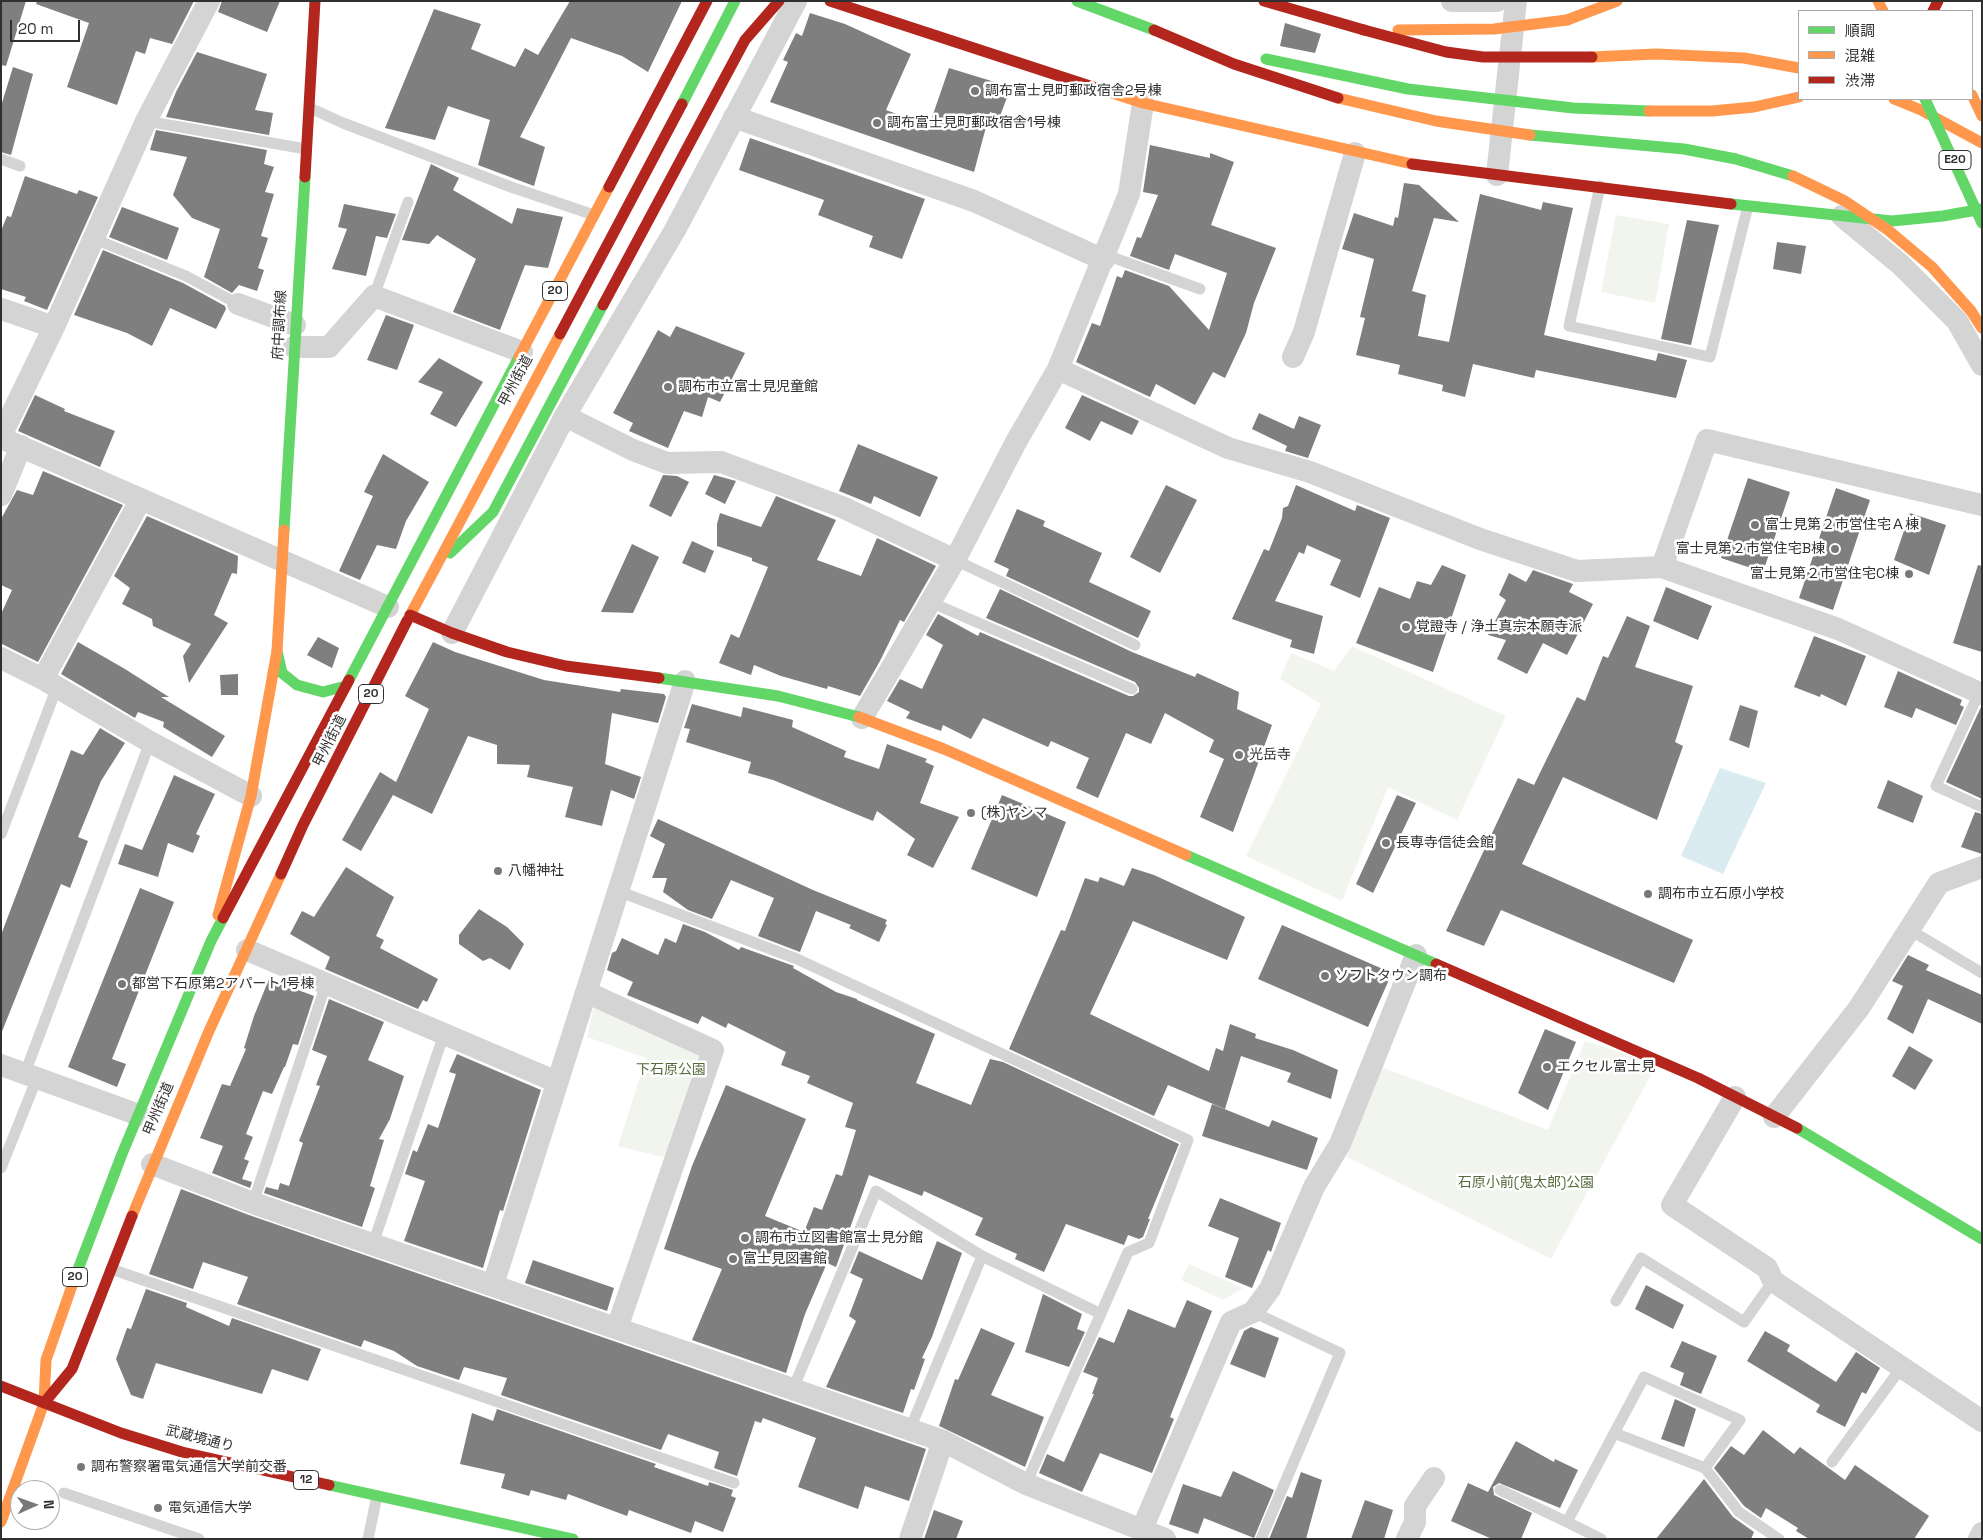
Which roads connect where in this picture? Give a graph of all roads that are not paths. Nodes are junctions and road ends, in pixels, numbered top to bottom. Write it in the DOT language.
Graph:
graph roads {
  1 [pos="209,1"];
  2 [pos="315,1"];
  3 [pos="707,1"];
  4 [pos="735,1"];
  5 [pos="779,1"];
  6 [pos="796,1"];
  7 [pos="830,1"];
  8 [pos="1077,1"];
  9 [pos="1264,1"];
  10 [pos="1452,1"];
  11 [pos="1497,1"];
  12 [pos="1516,1"];
  13 [pos="1618,1"];
  14 [pos="1154,30"];
  15 [pos="1364,30"];
  16 [pos="1235,51"];
  17 [pos="1253,56"];
  18 [pos="1798,68"];
  19 [pos="1798,97"];
  20 [pos="1973,98"];
  21 [pos="1896,100"];
  22 [pos="1925,100"];
  23 [pos="1144,103"];
  24 [pos="309,108"];
  25 [pos="1982,116"];
  26 [pos="734,117"];
  27 [pos="146,121"];
  28 [pos="1982,143"];
  29 [pos="306,150"];
  30 [pos="1355,153"];
  31 [pos="1,160"];
  32 [pos="20,166"];
  33 [pos="1497,175"];
  34 [pos="1600,186"];
  35 [pos="408,202"];
  36 [pos="1748,206"];
  37 [pos="1982,208"];
  38 [pos="596,216"];
  39 [pos="1842,216"];
  40 [pos="1982,223"];
  41 [pos="92,238"];
  42 [pos="1105,257"];
  43 [pos="1200,289"];
  44 [pos="374,296"];
  45 [pos="238,304"];
  46 [pos="1,309"];
  47 [pos="54,327"];
  48 [pos="1982,328"];
  49 [pos="295,336"];
  50 [pos="522,352"];
  51 [pos="1293,357"];
  52 [pos="1982,365"];
  53 [pos="1058,369"];
  54 [pos="565,416"];
  55 [pos="8,440"];
  56 [pos="1,495"];
  57 [pos="141,499"];
  58 [pos="1982,505"];
  59 [pos="281,559"];
  60 [pos="955,560"];
  61 [pos="438,561"];
  62 [pos="1662,567"];
  63 [pos="930,602"];
  64 [pos="388,606"];
  65 [pos="410,615"];
  66 [pos="452,633"];
  67 [pos="1135,644"];
  68 [pos="278,651"];
  69 [pos="1,658"];
  70 [pos="685,681"];
  71 [pos="50,683"];
  72 [pos="346,686"];
  73 [pos="1132,689"];
  74 [pos="1980,693"];
  75 [pos="862,718"];
  76 [pos="150,742"];
  77 [pos="251,796"];
  78 [pos="1982,807"];
  79 [pos="1,834"];
  80 [pos="1982,867"];
  81 [pos="618,891"];
  82 [pos="1910,930"];
  83 [pos="211,940"];
  84 [pos="247,950"];
  85 [pos="1416,955"];
  86 [pos="1982,972"];
  87 [pos="326,984"];
  88 [pos="586,992"];
  89 [pos="444,1034"];
  90 [pos="1,1065"];
  91 [pos="31,1076"];
  92 [pos="558,1082"];
  93 [pos="1736,1097"];
  94 [pos="139,1115"];
  95 [pos="1774,1117"];
  96 [pos="152,1164"];
  97 [pos="1,1168"];
  98 [pos="253,1203"];
  99 [pos="1982,1239"];
  100 [pos="373,1244"];
  101 [pos="982,1256"];
  102 [pos="111,1269"];
  103 [pos="1773,1280"];
  104 [pos="493,1285"];
  105 [pos="1616,1301"];
  106 [pos="1252,1312"];
  107 [pos="1101,1314"];
  108 [pos="617,1328"];
  109 [pos="1901,1368"];
  110 [pos="1,1386"];
  111 [pos="793,1389"];
  112 [pos="44,1403"];
  113 [pos="1982,1421"];
  114 [pos="910,1429"];
  115 [pos="1614,1433"];
  116 [pos="943,1441"];
  117 [pos="1832,1462"];
  118 [pos="1705,1468"];
  119 [pos="1434,1478"];
  120 [pos="734,1483"];
  121 [pos="1026,1484"];
  122 [pos="1500,1490"];
  123 [pos="64,1493"];
  124 [pos="377,1496"];
  125 [pos="1,1522"];
  126 [pos="1567,1522"];
  127 [pos="1142,1529"];
  128 [pos="1982,1533"];
  129 [pos="1766,1535"];
  130 [pos="199,1539"];
  131 [pos="368,1539"];
  132 [pos="573,1539"];
  133 [pos="910,1539"];
  134 [pos="1165,1539"];
  135 [pos="1261,1539"];
  136 [pos="1407,1539"];
  137 [pos="1601,1539"];
  138 [pos="1779,1539"];
  139 [pos="1979,1539"];
  1 -- 27 [label="street"];
  2 -- 24 [label="main road, 府中調布線"];
  3 -- 38 [label="main road, 甲州街道 / 20"];
  4 -- 61 [label="main road, 甲州街道 / 20"];
  5 -- 61 [label="main road"];
  6 -- 26 [label="street"];
  7 -- 23 [label="main road"];
  8 -- 14 [label="main road"];
  9 -- 15 [label="main road"];
  10 -- 11 [label="street"];
  12 -- 33 [label="street"];
  13 -- 15 [label="main road, bridge"];
  14 -- 16 [label="main road, bridge"];
  14 -- 48 [label="main road, bridge"];
  15 -- 18 [label="main road, bridge"];
  17 -- 19 [label="main road, bridge"];
  20 -- 25 [label="main road"];
  21 -- 28 [label="main road"];
  22 -- 40 [label="main road, E20, bridge"];
  23 -- 30 [label="main road"];
  23 -- 42 [label="street"];
  24 -- 29 [label="main road, 府中調布線"];
  24 -- 38 [label="lane"];
  26 -- 42 [label="street"];
  26 -- 54 [label="street"];
  27 -- 29 [label="lane"];
  27 -- 41 [label="street"];
  29 -- 49 [label="main road, 府中調布線"];
  30 -- 33 [label="main road"];
  30 -- 51 [label="street"];
  31 -- 32 [label="lane"];
  33 -- 34 [label="main road"];
  34 -- 36 [label="main road"];
  34 -- 36 [label="lane"];
  35 -- 44 [label="lane"];
  36 -- 39 [label="main road"];
  37 -- 39 [label="main road"];
  38 -- 50 [label="main road, 甲州街道 / 20"];
  39 -- 52 [label="street"];
  41 -- 45 [label="lane"];
  41 -- 47 [label="street"];
  42 -- 43 [label="lane"];
  42 -- 53 [label="street"];
  44 -- 49 [label="street"];
  44 -- 50 [label="street"];
  45 -- 49 [label="street"];
  46 -- 47 [label="street"];
  47 -- 55 [label="street"];
  49 -- 59 [label="main road, 府中調布線"];
  50 -- 64 [label="main road, 甲州街道 / 20"];
  53 -- 60 [label="street"];
  53 -- 62 [label="street"];
  54 -- 60 [label="street"];
  54 -- 66 [label="street"];
  55 -- 56 [label="street"];
  55 -- 57 [label="street"];
  57 -- 59 [label="street"];
  57 -- 71 [label="street"];
  58 -- 62 [label="street"];
  59 -- 64 [label="street"];
  59 -- 68 [label="main road, 府中調布線"];
  60 -- 63 [label="street"];
  60 -- 67 [label="lane"];
  61 -- 65 [label="main road, 甲州街道 / 20"];
  62 -- 74 [label="street"];
  63 -- 73 [label="lane"];
  63 -- 75 [label="street"];
  64 -- 72 [label="main road, 甲州街道 / 20"];
  65 -- 66 [label="main road"];
  65 -- 84 [label="main road, 甲州街道 / 20"];
  66 -- 70 [label="main road"];
  68 -- 72 [label="main road"];
  68 -- 77 [label="main road"];
  69 -- 71 [label="street"];
  70 -- 75 [label="main road"];
  70 -- 81 [label="street"];
  71 -- 76 [label="street"];
  71 -- 79 [label="lane"];
  72 -- 83 [label="main road, 甲州街道 / 20"];
  74 -- 78 [label="lane"];
  75 -- 85 [label="main road"];
  76 -- 77 [label="street"];
  76 -- 91 [label="lane"];
  77 -- 83 [label="main road"];
  80 -- 82 [label="street"];
  81 -- 88 [label="street"];
  81 -- 107 [label="lane"];
  82 -- 86 [label="lane"];
  82 -- 95 [label="street"];
  83 -- 94 [label="main road, 甲州街道 / 20"];
  84 -- 87 [label="street"];
  84 -- 96 [label="main road, 甲州街道 / 20"];
  85 -- 93 [label="main road"];
  85 -- 106 [label="street"];
  87 -- 89 [label="street"];
  87 -- 98 [label="lane"];
  88 -- 92 [label="street"];
  88 -- 108 [label="street"];
  89 -- 92 [label="street"];
  89 -- 100 [label="lane"];
  90 -- 91 [label="street"];
  91 -- 94 [label="street"];
  91 -- 97 [label="lane"];
  92 -- 104 [label="street"];
  93 -- 95 [label="main road"];
  93 -- 103 [label="street"];
  94 -- 112 [label="main road, 甲州街道 / 20"];
  95 -- 99 [label="main road"];
  96 -- 98 [label="street"];
  96 -- 102 [label="main road, 甲州街道 / 20"];
  98 -- 100 [label="street"];
  100 -- 104 [label="street"];
  101 -- 107 [label="lane"];
  101 -- 111 [label="lane"];
  101 -- 114 [label="lane"];
  102 -- 112 [label="main road, 甲州街道 / 20"];
  102 -- 120 [label="lane"];
  103 -- 105 [label="lane"];
  103 -- 109 [label="street"];
  104 -- 108 [label="street"];
  106 -- 127 [label="street"];
  106 -- 135 [label="lane"];
  107 -- 121 [label="lane"];
  108 -- 111 [label="street"];
  109 -- 113 [label="street"];
  109 -- 117 [label="lane"];
  110 -- 112 [label="main road, 武蔵境通り"];
  111 -- 114 [label="street"];
  112 -- 124 [label="main road, 武蔵境通り / 12"];
  112 -- 125 [label="main road, 甲州街道 / 20"];
  114 -- 116 [label="street"];
  115 -- 118 [label="lane"];
  115 -- 118 [label="lane"];
  115 -- 126 [label="lane"];
  116 -- 121 [label="street"];
  116 -- 133 [label="street"];
  118 -- 129 [label="lane"];
  119 -- 136 [label="street"];
  121 -- 127 [label="street"];
  122 -- 126 [label="lane"];
  123 -- 130 [label="lane"];
  124 -- 131 [label="lane"];
  124 -- 132 [label="main road, 武蔵境通り / 12"];
  126 -- 137 [label="lane"];
  127 -- 134 [label="street"];
  128 -- 139 [label="street"];
  129 -- 138 [label="lane"];
}
